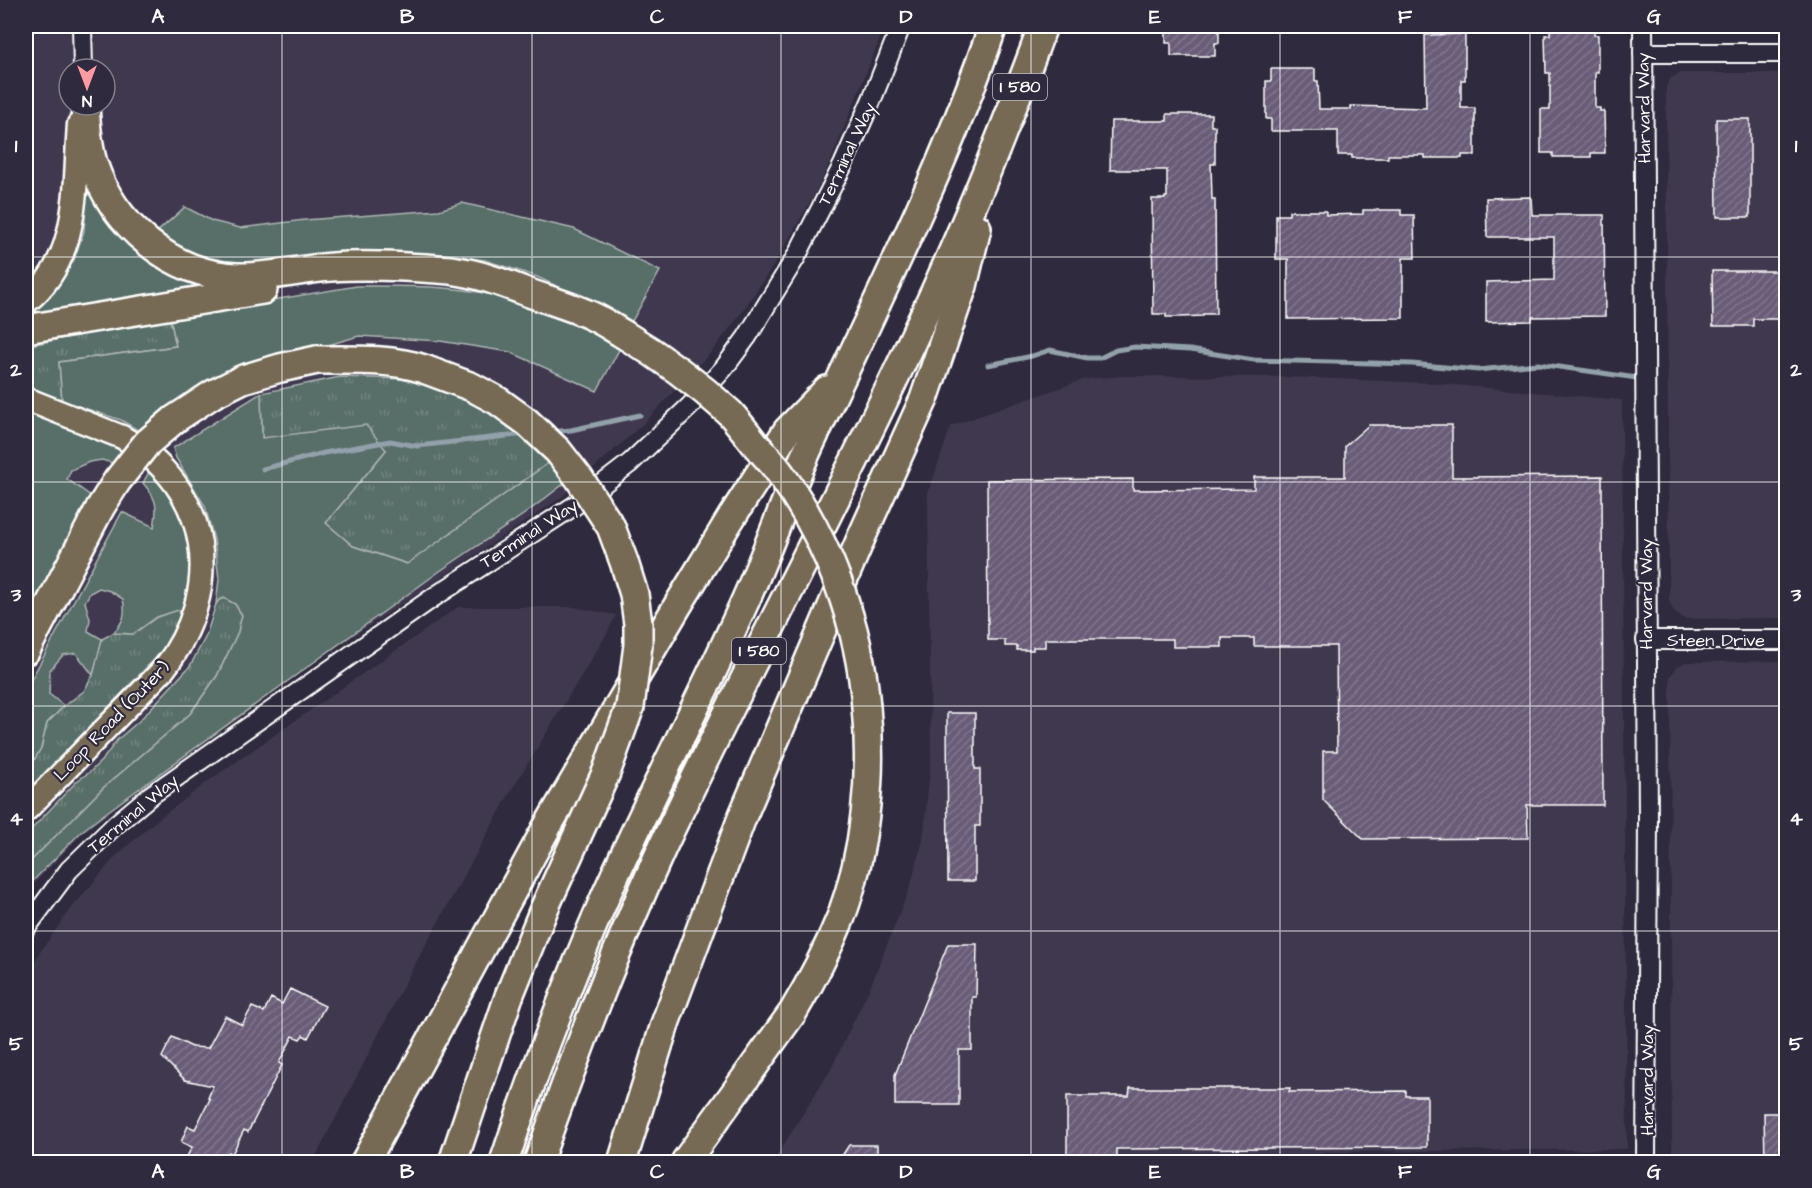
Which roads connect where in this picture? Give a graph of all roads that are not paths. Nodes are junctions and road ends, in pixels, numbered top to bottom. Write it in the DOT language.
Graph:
graph roads {
  1 [pos="82,26"];
  2 [pos="901,26"];
  3 [pos="993,26"];
  4 [pos="1043,26"];
  5 [pos="1643,26"];
  6 [pos="1643,53"];
  7 [pos="1786,53"];
  8 [pos="82,57"];
  9 [pos="82,117"];
  10 [pos="85,117"];
  11 [pos="997,148"];
  12 [pos="395,268"];
  13 [pos="26,302"];
  14 [pos="26,329"];
  15 [pos="843,374"];
  16 [pos="26,399"];
  17 [pos="1646,640"];
  18 [pos="1786,640"];
  19 [pos="26,650"];
  20 [pos="26,810"];
  21 [pos="26,928"];
  22 [pos="365,1162"];
  23 [pos="453,1162"];
  24 [pos="504,1162"];
  25 [pos="538,1162"];
  26 [pos="622,1162"];
  27 [pos="685,1162"];
  28 [pos="1646,1162"];
  1 -- 8 [label="street"];
  2 -- 21 [label="street, Terminal Way"];
  3 -- 15 [label="highway, I 580"];
  4 -- 11 [label="highway, I 580"];
  5 -- 6 [label="street, Harvard Way"];
  6 -- 7 [label="street"];
  6 -- 17 [label="street, Harvard Way"];
  9 -- 13 [label="main road"];
  10 -- 12 [label="highway"];
  11 -- 25 [label="highway, I 580"];
  11 -- 26 [label="highway"];
  12 -- 14 [label="highway"];
  12 -- 27 [label="highway, bridge"];
  15 -- 22 [label="highway"];
  15 -- 24 [label="highway, I 580"];
  16 -- 20 [label="main road, Loop Road (Outer)"];
  17 -- 18 [label="street, Steen Drive"];
  17 -- 28 [label="street, Harvard Way"];
  19 -- 23 [label="highway, bridge"];
}
